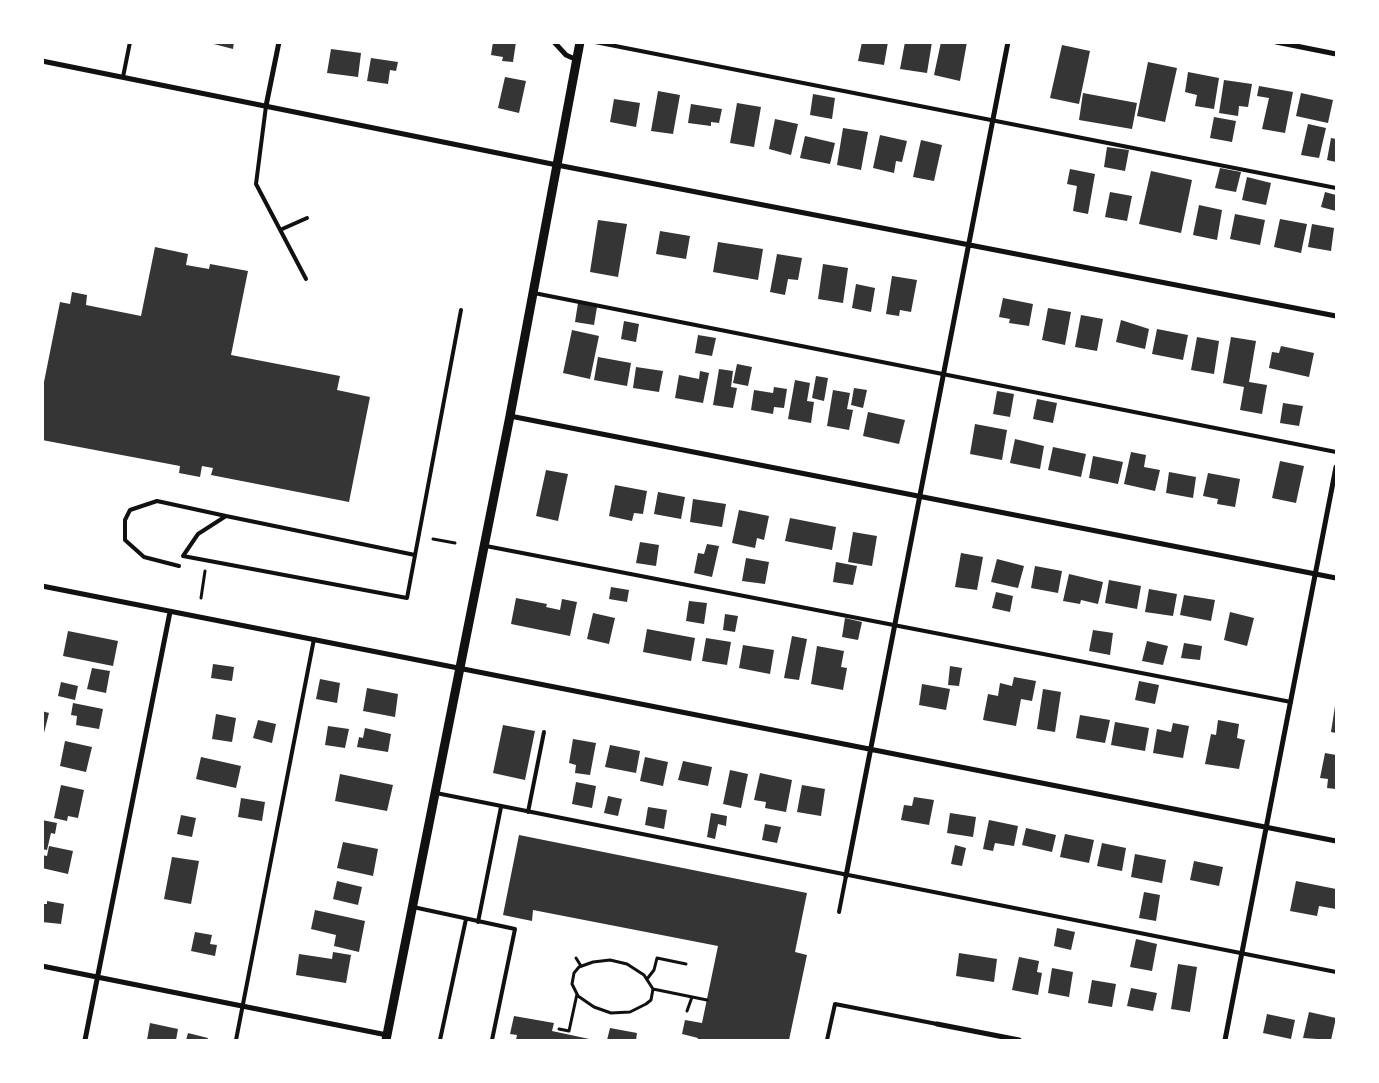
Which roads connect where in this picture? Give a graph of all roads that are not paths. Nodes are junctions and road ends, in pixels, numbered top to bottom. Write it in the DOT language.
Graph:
graph roads {
  1 [pos="130,42"];
  2 [pos="279,42"];
  3 [pos="554,42"];
  4 [pos="580,42"];
  5 [pos="595,42"];
  6 [pos="1008,42"];
  7 [pos="1276,42"];
  8 [pos="1336,54"];
  9 [pos="577,60"];
  10 [pos="42,61"];
  11 [pos="123,77"];
  12 [pos="266,106"];
  13 [pos="993,120"];
  14 [pos="557,165"];
  15 [pos="1336,188"];
  16 [pos="307,218"];
  17 [pos="280,230"];
  18 [pos="968,243"];
  19 [pos="306,279"];
  20 [pos="533,293"];
  21 [pos="461,310"];
  22 [pos="1336,316"];
  23 [pos="943,374"];
  24 [pos="510,416"];
  25 [pos="1336,452"];
  26 [pos="1336,466"];
  27 [pos="919,496"];
  28 [pos="226,516"];
  29 [pos="484,545"];
  30 [pos="415,555"];
  31 [pos="179,566"];
  32 [pos="1316,574"];
  33 [pos="1336,578"];
  34 [pos="42,586"];
  35 [pos="170,612"];
  36 [pos="894,625"];
  37 [pos="314,639"];
  38 [pos="460,668"];
  39 [pos="1291,702"];
  40 [pos="544,732"];
  41 [pos="870,749"];
  42 [pos="435,793"];
  43 [pos="501,807"];
  44 [pos="528,812"];
  45 [pos="1267,827"];
  46 [pos="1336,841"];
  47 [pos="846,876"];
  48 [pos="412,907"];
  49 [pos="839,912"];
  50 [pos="466,919"];
  51 [pos="478,922"];
  52 [pos="1242,952"];
  53 [pos="42,966"];
  54 [pos="1336,972"];
  55 [pos="97,976"];
  56 [pos="243,1006"];
  57 [pos="937,1024"];
  58 [pos="386,1038"];
  59 [pos="85,1040"];
  60 [pos="236,1040"];
  61 [pos="440,1040"];
  62 [pos="492,1040"];
  63 [pos="827,1040"];
  64 [pos="1019,1040"];
  65 [pos="1225,1040"];
  1 -- 11 [label="lane"];
  2 -- 12 [label="street"];
  3 -- 9 [label="street"];
  4 -- 9 [label="street"];
  5 -- 13 [label="lane"];
  6 -- 13 [label="street"];
  7 -- 8 [label="street"];
  9 -- 14 [label="street"];
  10 -- 11 [label="street"];
  11 -- 12 [label="street"];
  12 -- 14 [label="street"];
  12 -- 17 [label="lane"];
  13 -- 15 [label="lane"];
  13 -- 18 [label="street"];
  14 -- 18 [label="street"];
  14 -- 20 [label="street"];
  16 -- 17 [label="lane"];
  17 -- 19 [label="lane"];
  18 -- 22 [label="street"];
  18 -- 23 [label="street"];
  20 -- 23 [label="lane"];
  20 -- 24 [label="street"];
  21 -- 30 [label="lane"];
  23 -- 25 [label="lane"];
  23 -- 27 [label="street"];
  24 -- 27 [label="street"];
  24 -- 29 [label="street"];
  26 -- 32 [label="street"];
  27 -- 32 [label="street"];
  27 -- 36 [label="street"];
  28 -- 30 [label="lane"];
  28 -- 30 [label="lane"];
  28 -- 31 [label="lane"];
  29 -- 36 [label="lane"];
  29 -- 38 [label="street"];
  32 -- 33 [label="street"];
  32 -- 39 [label="street"];
  34 -- 35 [label="street"];
  35 -- 37 [label="street"];
  35 -- 55 [label="street"];
  36 -- 39 [label="lane"];
  36 -- 41 [label="street"];
  37 -- 38 [label="street"];
  37 -- 56 [label="lane"];
  38 -- 41 [label="street"];
  38 -- 42 [label="street"];
  39 -- 45 [label="street"];
  40 -- 44 [label="lane"];
  41 -- 45 [label="street"];
  41 -- 47 [label="street"];
  42 -- 43 [label="lane"];
  42 -- 48 [label="street"];
  43 -- 44 [label="lane"];
  43 -- 51 [label="lane"];
  44 -- 47 [label="lane"];
  45 -- 46 [label="street"];
  45 -- 52 [label="street"];
  47 -- 49 [label="lane"];
  47 -- 52 [label="lane"];
  48 -- 50 [label="lane"];
  48 -- 58 [label="street"];
  50 -- 51 [label="lane"];
  50 -- 61 [label="lane"];
  51 -- 62 [label="lane"];
  52 -- 54 [label="lane"];
  52 -- 65 [label="street"];
  53 -- 55 [label="street"];
  55 -- 56 [label="street"];
  55 -- 59 [label="street"];
  56 -- 58 [label="street"];
  56 -- 60 [label="lane"];
  57 -- 63 [label="lane"];
  57 -- 64 [label="street"];
}
